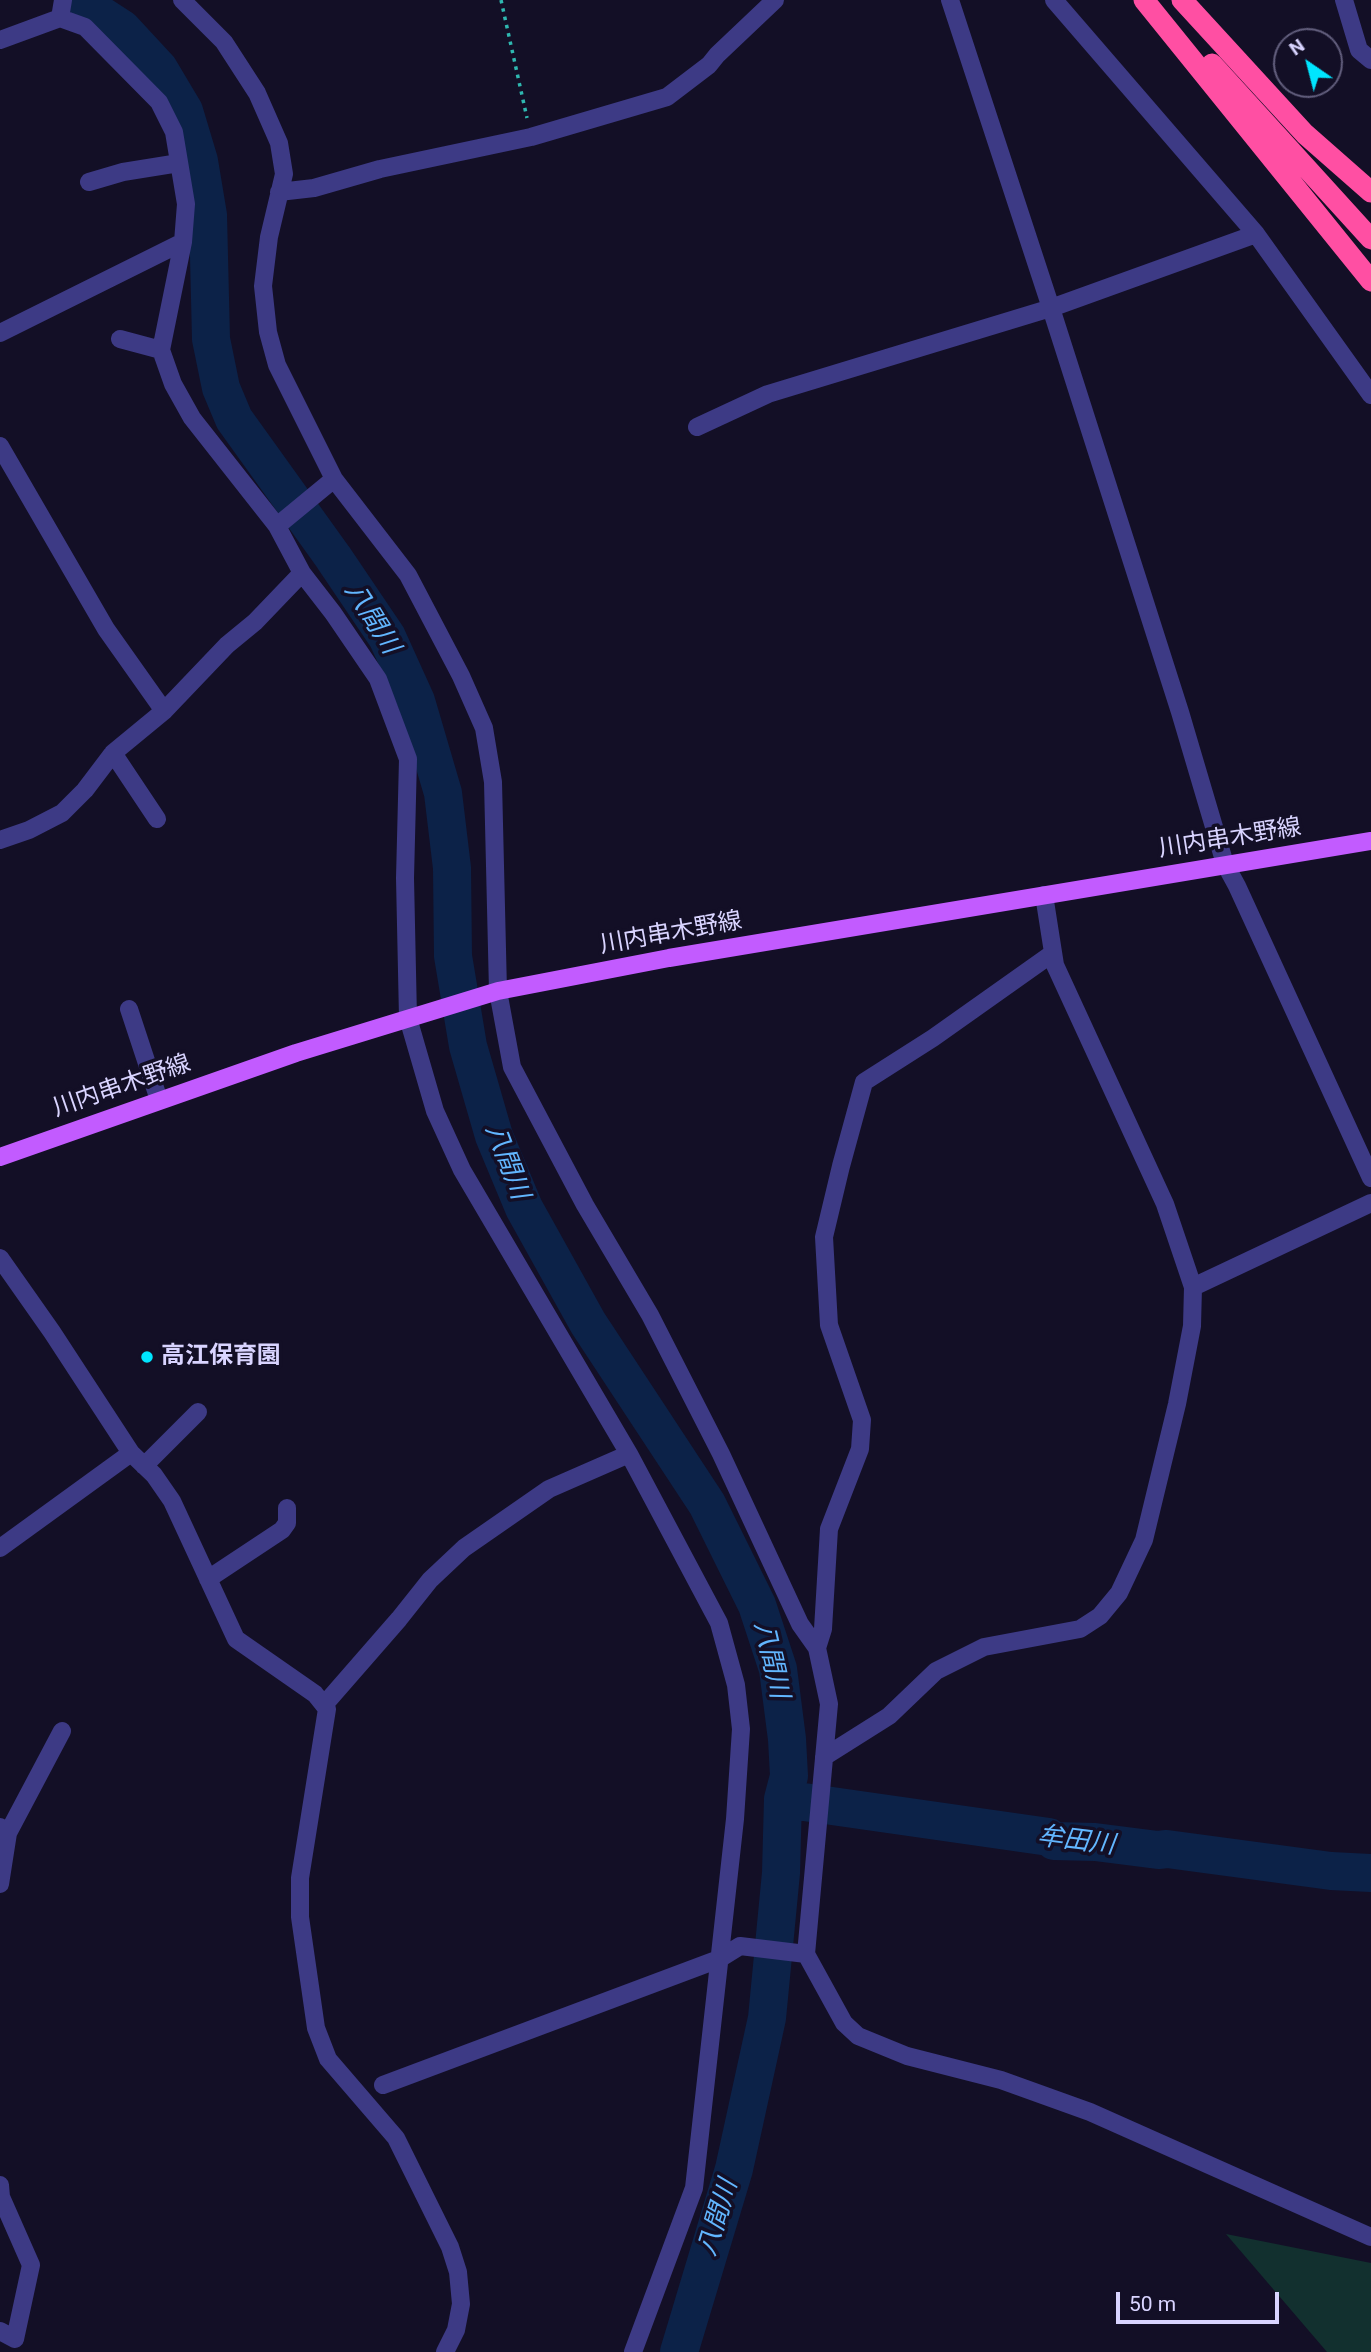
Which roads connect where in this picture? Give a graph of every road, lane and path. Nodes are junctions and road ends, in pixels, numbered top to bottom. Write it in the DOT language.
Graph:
graph roads {
  1 [pos="181,0"];
  2 [pos="501,0"];
  3 [pos="775,0"];
  4 [pos="950,0"];
  5 [pos="1054,0"];
  6 [pos="1144,0"];
  7 [pos="1163,0"];
  8 [pos="1182,0"];
  9 [pos="1344,0"];
  10 [pos="62,9"];
  11 [pos="0,40"];
  12 [pos="1371,60"];
  13 [pos="531,137"];
  14 [pos="179,163"];
  15 [pos="89,182"];
  16 [pos="279,192"];
  17 [pos="1371,192"];
  18 [pos="1256,234"];
  19 [pos="1371,239"];
  20 [pos="183,242"];
  21 [pos="1371,281"];
  22 [pos="1051,308"];
  23 [pos="0,333"];
  24 [pos="120,339"];
  25 [pos="161,350"];
  26 [pos="1371,396"];
  27 [pos="697,427"];
  28 [pos="0,446"];
  29 [pos="334,479"];
  30 [pos="277,526"];
  31 [pos="302,573"];
  32 [pos="164,711"];
  33 [pos="113,753"];
  34 [pos="157,819"];
  35 [pos="0,840"];
  36 [pos="1371,841"];
  37 [pos="1224,864"];
  38 [pos="1044,895"];
  39 [pos="1053,953"];
  40 [pos="498,991"];
  41 [pos="130,1009"];
  42 [pos="408,1018"];
  43 [pos="159,1100"];
  44 [pos="0,1157"];
  45 [pos="1371,1178"];
  46 [pos="1371,1203"];
  47 [pos="0,1258"];
  48 [pos="1193,1287"];
  49 [pos="198,1412"];
  50 [pos="629,1454"];
  51 [pos="138,1459"];
  52 [pos="287,1508"];
  53 [pos="0,1548"];
  54 [pos="208,1579"];
  55 [pos="817,1648"];
  56 [pos="324,1705"];
  57 [pos="62,1731"];
  58 [pos="824,1757"];
  59 [pos="4,1830"];
  60 [pos="0,1884"];
  61 [pos="801,1954"];
  62 [pos="719,1959"];
  63 [pos="383,2085"];
  64 [pos="0,2185"];
  65 [pos="1371,2237"];
  66 [pos="0,2330"];
  67 [pos="445,2352"];
  68 [pos="633,2352"];
  1 -- 16 [label="street"];
  2 -- 13 [label="path"];
  3 -- 13 [label="street"];
  4 -- 22 [label="street"];
  5 -- 18 [label="street"];
  6 -- 21 [label="highway"];
  7 -- 19 [label="highway"];
  8 -- 17 [label="highway"];
  9 -- 12 [label="street"];
  10 -- 11 [label="street"];
  10 -- 14 [label="street"];
  13 -- 16 [label="street"];
  14 -- 15 [label="street"];
  14 -- 20 [label="street"];
  16 -- 29 [label="street"];
  18 -- 22 [label="street"];
  18 -- 26 [label="street"];
  20 -- 23 [label="street"];
  20 -- 25 [label="street"];
  22 -- 27 [label="street"];
  22 -- 37 [label="street"];
  24 -- 25 [label="street"];
  25 -- 30 [label="street"];
  28 -- 32 [label="street"];
  29 -- 30 [label="street"];
  29 -- 40 [label="street"];
  30 -- 31 [label="street"];
  31 -- 32 [label="street"];
  31 -- 42 [label="street"];
  32 -- 33 [label="street"];
  33 -- 34 [label="street"];
  33 -- 35 [label="street"];
  36 -- 37 [label="main road, 川内串木野線"];
  37 -- 38 [label="main road, 川内串木野線"];
  37 -- 45 [label="street"];
  38 -- 39 [label="street"];
  38 -- 40 [label="main road, 川内串木野線"];
  39 -- 48 [label="street"];
  39 -- 55 [label="street"];
  40 -- 42 [label="main road, 川内串木野線"];
  40 -- 55 [label="street"];
  41 -- 43 [label="street"];
  42 -- 43 [label="main road, 川内串木野線"];
  42 -- 50 [label="street"];
  43 -- 44 [label="main road, 川内串木野線"];
  46 -- 48 [label="street"];
  47 -- 51 [label="street"];
  48 -- 58 [label="street"];
  49 -- 51 [label="street"];
  50 -- 56 [label="street"];
  50 -- 62 [label="street"];
  51 -- 53 [label="street"];
  51 -- 54 [label="street"];
  52 -- 54 [label="street"];
  54 -- 56 [label="street"];
  55 -- 58 [label="street"];
  56 -- 67 [label="street"];
  57 -- 59 [label="street"];
  58 -- 61 [label="street"];
  59 -- 60 [label="street"];
  61 -- 62 [label="street"];
  61 -- 65 [label="street"];
  62 -- 63 [label="street"];
  62 -- 68 [label="street"];
  64 -- 66 [label="street"];
}
